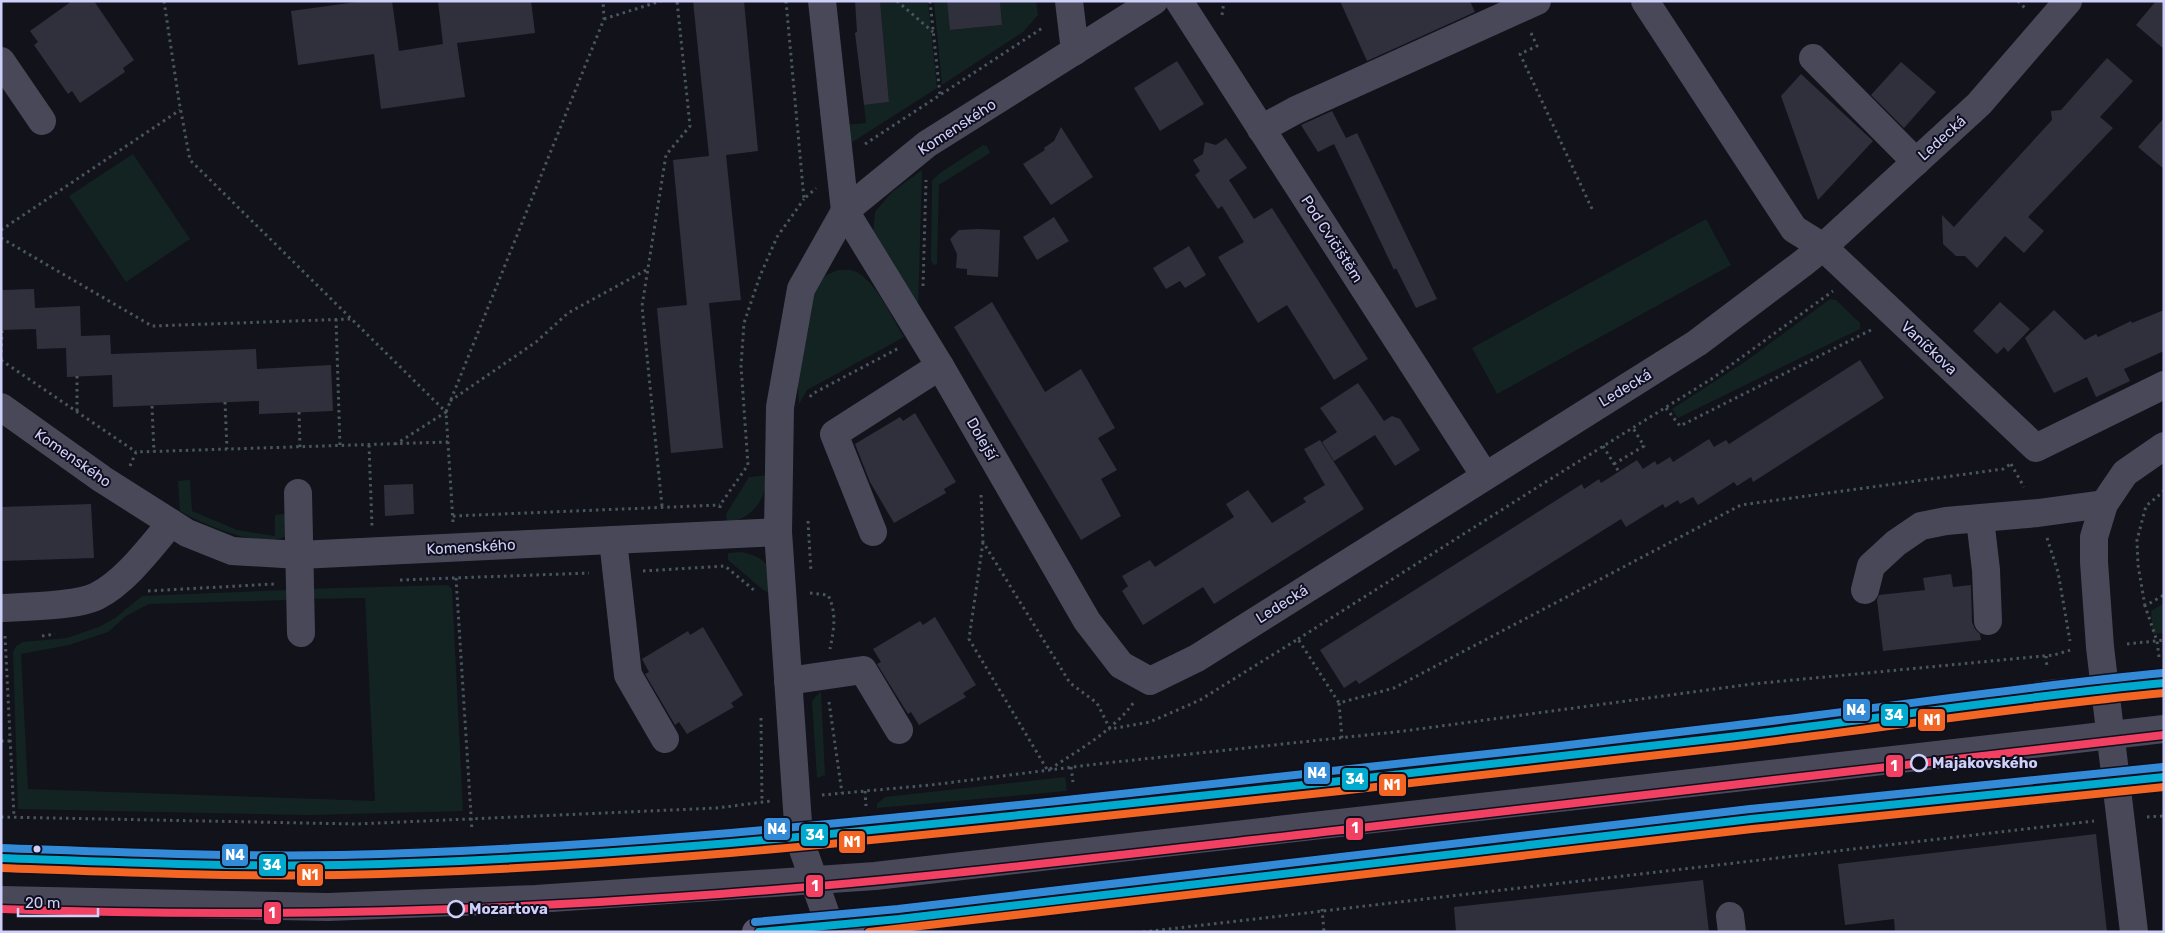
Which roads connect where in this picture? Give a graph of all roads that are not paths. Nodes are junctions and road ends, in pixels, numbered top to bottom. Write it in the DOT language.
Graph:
graph roads {
  1 [pos="822,1"];
  2 [pos="1154,1"];
  3 [pos="1179,1"];
  4 [pos="1537,1"];
  5 [pos="1645,1"];
  6 [pos="2068,1"];
  7 [pos="1070,6"];
  8 [pos="1075,51"];
  9 [pos="1813,58"];
  10 [pos="1,60"];
  11 [pos="42,120"];
  12 [pos="1261,129"];
  13 [pos="1916,162"];
  14 [pos="845,211"];
  15 [pos="1823,247"];
  16 [pos="940,366"];
  17 [pos="2164,386"];
  18 [pos="1,407"];
  19 [pos="2164,446"];
  20 [pos="1485,476"];
  21 [pos="298,493"];
  22 [pos="2104,504"];
  23 [pos="1980,519"];
  24 [pos="170,523"];
  25 [pos="778,532"];
  26 [pos="873,532"];
  27 [pos="613,540"];
  28 [pos="299,555"];
  29 [pos="1865,590"];
  30 [pos="1,608"];
  31 [pos="1988,621"];
  32 [pos="301,633"];
  33 [pos="788,681"];
  34 [pos="1150,681"];
  35 [pos="2164,683"];
  36 [pos="2105,689"];
  37 [pos="2164,729"];
  38 [pos="899,730"];
  39 [pos="2110,736"];
  40 [pos="665,739"];
  41 [pos="2164,777"];
  42 [pos="2114,781"];
  43 [pos="799,838"];
  44 [pos="1,858"];
  45 [pos="815,880"];
  46 [pos="1,900"];
  47 [pos="832,929"];
  48 [pos="756,932"];
  49 [pos="2134,932"];
  1 -- 14 [label="street"];
  2 -- 8 [label="street, Komenského"];
  3 -- 12 [label="street, Pod Cvičištěm"];
  4 -- 12 [label="street"];
  5 -- 15 [label="street, Vaníčkova"];
  6 -- 13 [label="street, Ledecká"];
  7 -- 8 [label="street"];
  8 -- 14 [label="street, Komenského"];
  9 -- 13 [label="street"];
  10 -- 11 [label="street"];
  12 -- 20 [label="street, Pod Cvičištěm"];
  13 -- 15 [label="street, Ledecká"];
  14 -- 16 [label="street, Dolejší"];
  14 -- 25 [label="street, Komenského"];
  15 -- 17 [label="street, Vaníčkova"];
  15 -- 20 [label="street, Ledecká"];
  16 -- 26 [label="street"];
  16 -- 34 [label="street, Dolejší"];
  18 -- 24 [label="street, Komenského"];
  19 -- 22 [label="street"];
  20 -- 34 [label="street, Ledecká"];
  21 -- 28 [label="street"];
  22 -- 23 [label="street"];
  22 -- 36 [label="street"];
  23 -- 29 [label="street"];
  23 -- 31 [label="street"];
  24 -- 28 [label="street, Komenského"];
  24 -- 30 [label="street"];
  25 -- 27 [label="street, Komenského"];
  25 -- 33 [label="street, Komenského"];
  27 -- 28 [label="street, Komenského"];
  27 -- 40 [label="street"];
  28 -- 32 [label="street"];
  33 -- 38 [label="street"];
  33 -- 43 [label="street, Komenského"];
  35 -- 36 [label="main road"];
  36 -- 39 [label="street"];
  36 -- 43 [label="main road"];
  37 -- 39 [label="street"];
  39 -- 42 [label="street"];
  39 -- 45 [label="street"];
  41 -- 42 [label="main road"];
  42 -- 47 [label="main road"];
  42 -- 49 [label="street"];
  43 -- 44 [label="main road"];
  43 -- 45 [label="street"];
  45 -- 46 [label="street"];
  45 -- 47 [label="street"];
  47 -- 48 [label="main road"];
}
